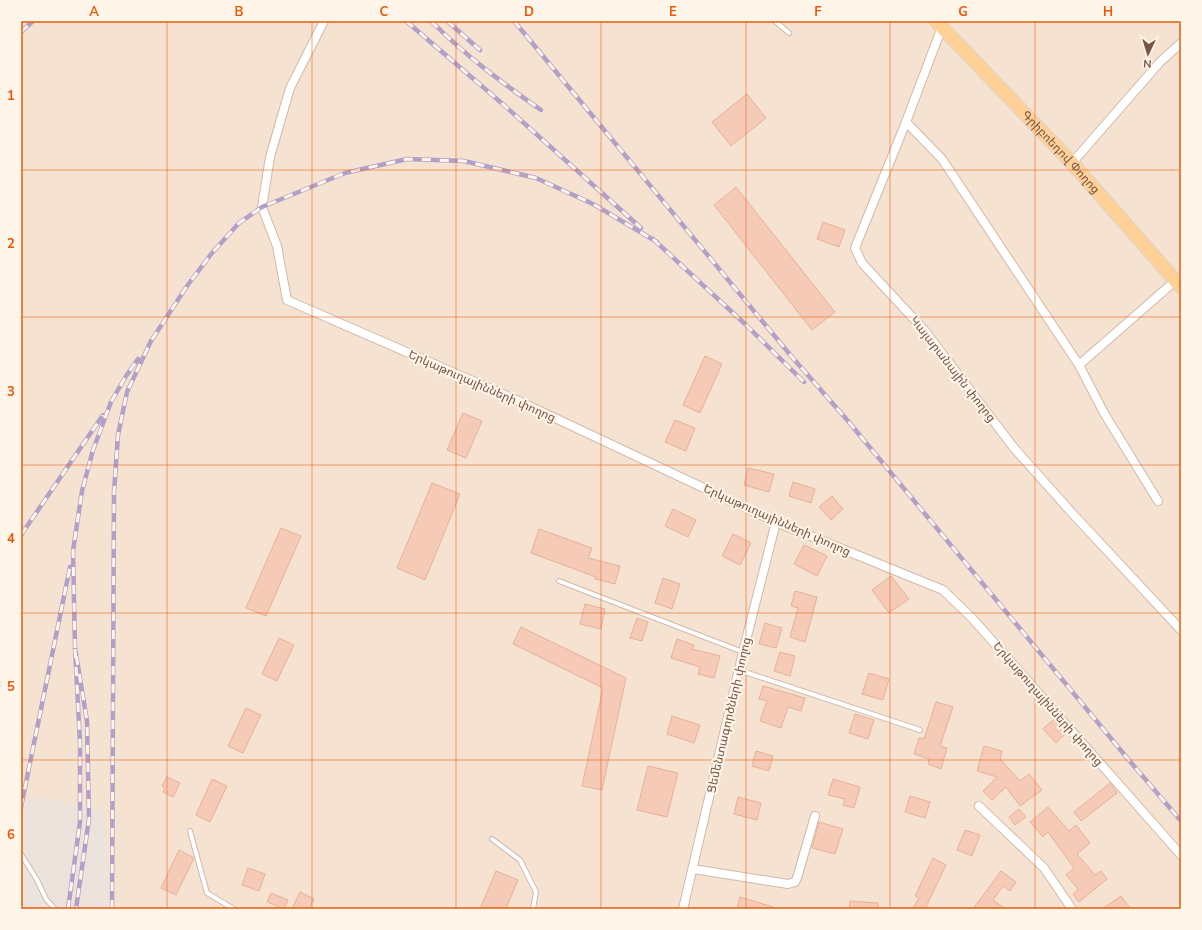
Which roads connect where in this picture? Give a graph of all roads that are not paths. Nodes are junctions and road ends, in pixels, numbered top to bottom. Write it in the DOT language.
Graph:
graph roads {
  1 [pos="324,21"];
  2 [pos="775,21"];
  3 [pos="939,24"];
  4 [pos="789,33"];
  5 [pos="1181,43"];
  6 [pos="906,122"];
  7 [pos="1072,162"];
  8 [pos="1178,284"];
  9 [pos="1079,365"];
  10 [pos="1158,501"];
  11 [pos="776,522"];
  12 [pos="559,581"];
  13 [pos="1181,630"];
  14 [pos="743,652"];
  15 [pos="739,670"];
  16 [pos="920,730"];
  17 [pos="979,806"];
  18 [pos="815,816"];
  19 [pos="190,831"];
  20 [pos="492,839"];
  21 [pos="21,854"];
  22 [pos="1181,855"];
  23 [pos="693,869"];
  24 [pos="55,909"];
  25 [pos="234,909"];
  26 [pos="533,909"];
  27 [pos="683,909"];
  28 [pos="1072,909"];
  1 -- 11 [label="street, Երկաթուղայինների փողոց"];
  2 -- 4 [label="lane"];
  3 -- 6 [label="street, Կայարանային փողոց"];
  3 -- 7 [label="main road, Գրիբոեդով Փողոց"];
  5 -- 7 [label="street"];
  6 -- 9 [label="street"];
  6 -- 13 [label="street, Կայարանային փողոց"];
  7 -- 8 [label="main road, Գրիբոեդով Փողոց"];
  8 -- 9 [label="street"];
  9 -- 10 [label="street"];
  11 -- 14 [label="street, Ցեմենտագործների փողոց"];
  11 -- 22 [label="street, Երկաթուղայինների փողոց"];
  12 -- 14 [label="lane"];
  14 -- 15 [label="street, Ցեմենտագործների փողոց"];
  15 -- 16 [label="lane"];
  15 -- 23 [label="street, Ցեմենտագործների փողոց"];
  17 -- 28 [label="street"];
  18 -- 23 [label="street"];
  19 -- 25 [label="lane"];
  20 -- 26 [label="lane"];
  21 -- 24 [label="lane"];
  23 -- 27 [label="street, Ցեմենտագործների փողոց"];
}
